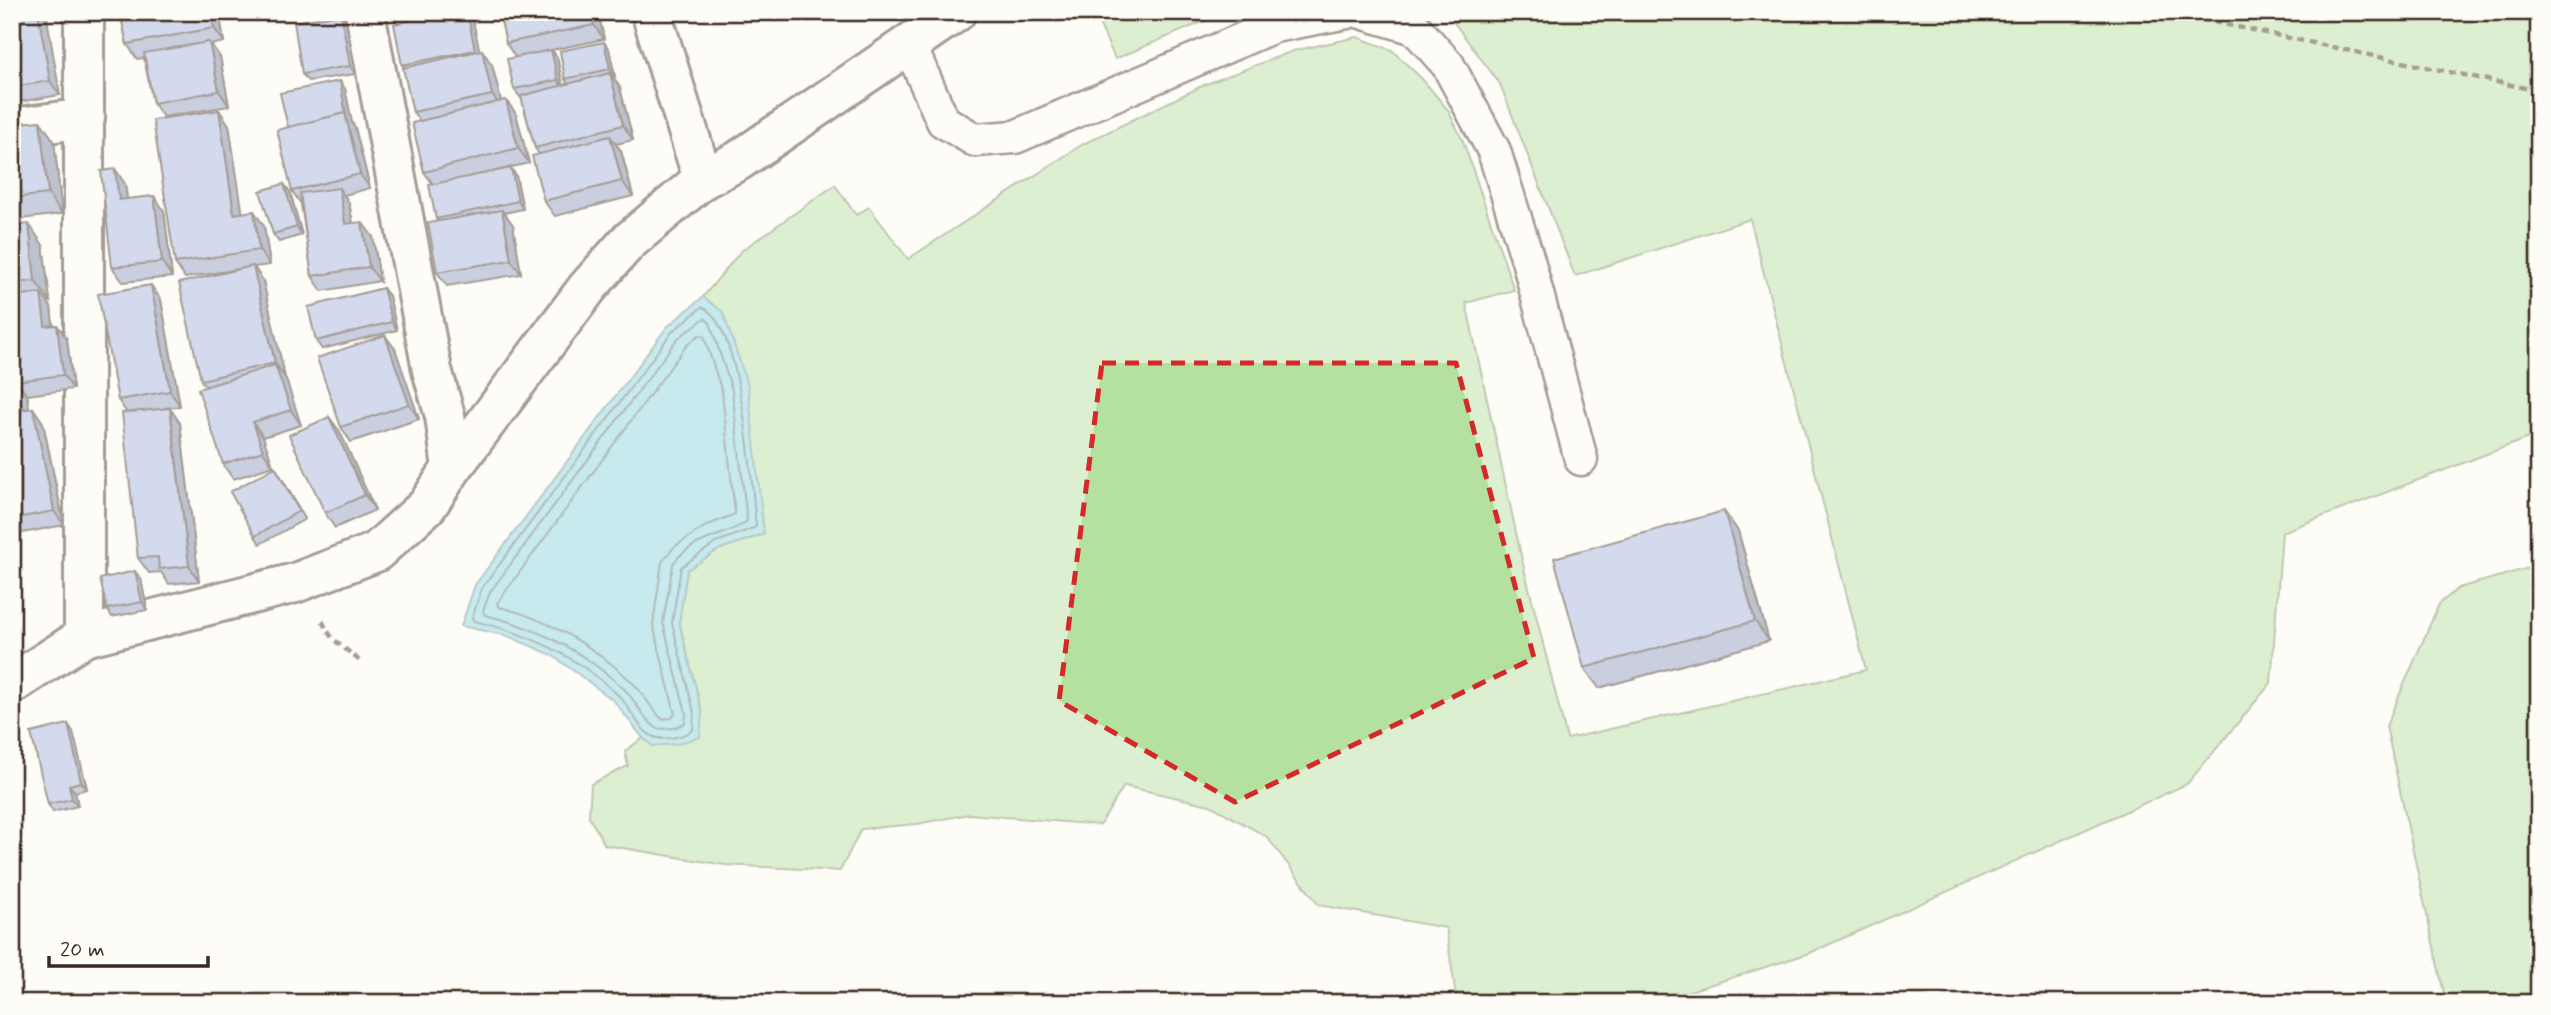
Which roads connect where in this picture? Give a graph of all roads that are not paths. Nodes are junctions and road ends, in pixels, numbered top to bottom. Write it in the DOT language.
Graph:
graph roads {
  1 [pos="84,12"];
  2 [pos="365,12"];
  3 [pos="651,12"];
  4 [pos="956,12"];
  5 [pos="1347,12"];
  6 [pos="1361,12"];
  7 [pos="906,28"];
  8 [pos="85,118"];
  9 [pos="12,128"];
  10 [pos="703,179"];
  11 [pos="1581,459"];
  12 [pos="452,468"];
  13 [pos="84,637"];
  14 [pos="12,684"];
  1 -- 8 [label="street"];
  2 -- 12 [label="street"];
  3 -- 10 [label="street"];
  4 -- 7 [label="street"];
  5 -- 7 [label="lane"];
  6 -- 11 [label="lane"];
  7 -- 10 [label="street"];
  8 -- 9 [label="street"];
  8 -- 13 [label="street"];
  10 -- 12 [label="street"];
  12 -- 13 [label="street"];
  13 -- 14 [label="street"];
}
